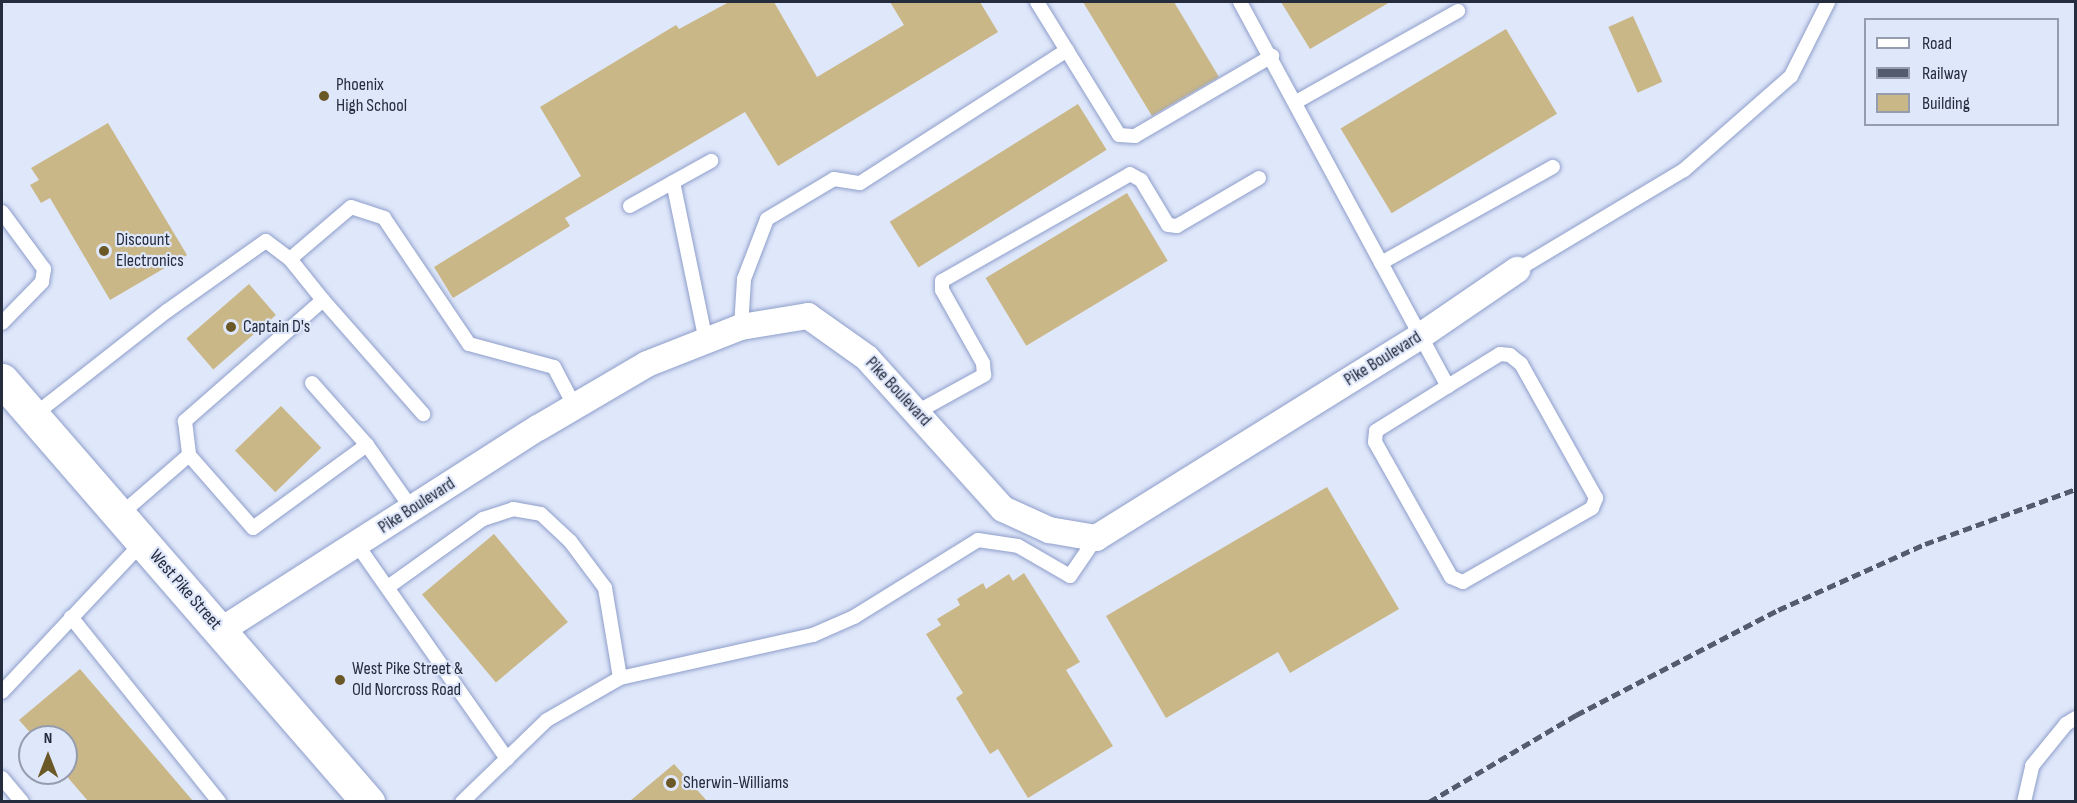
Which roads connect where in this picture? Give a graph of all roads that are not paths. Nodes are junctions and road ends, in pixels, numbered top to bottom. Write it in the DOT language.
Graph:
graph roads {
  1 [pos="1037,2"];
  2 [pos="1240,2"];
  3 [pos="1828,2"];
  4 [pos="1458,11"];
  5 [pos="1067,50"];
  6 [pos="1272,56"];
  7 [pos="1296,102"];
  8 [pos="711,161"];
  9 [pos="1553,167"];
  10 [pos="1259,178"];
  11 [pos="673,182"];
  12 [pos="630,206"];
  13 [pos="2,213"];
  14 [pos="290,259"];
  15 [pos="1381,263"];
  16 [pos="1518,270"];
  17 [pos="323,300"];
  18 [pos="2,323"];
  19 [pos="741,327"];
  20 [pos="1419,337"];
  21 [pos="706,341"];
  22 [pos="2,380"];
  23 [pos="312,383"];
  24 [pos="1448,386"];
  25 [pos="574,407"];
  26 [pos="917,412"];
  27 [pos="423,414"];
  28 [pos="33,416"];
  29 [pos="367,445"];
  30 [pos="189,455"];
  31 [pos="412,508"];
  32 [pos="121,514"];
  33 [pos="1096,538"];
  34 [pos="144,541"];
  35 [pos="358,546"];
  36 [pos="388,587"];
  37 [pos="71,617"];
  38 [pos="220,631"];
  39 [pos="620,678"];
  40 [pos="2,692"];
  41 [pos="2076,718"];
  42 [pos="507,759"];
  43 [pos="2,778"];
  44 [pos="22,801"];
  45 [pos="219,801"];
  46 [pos="368,801"];
  47 [pos="462,801"];
  48 [pos="2025,801"];
  1 -- 5 [label="lane"];
  2 -- 6 [label="lane"];
  3 -- 16 [label="lane"];
  4 -- 7 [label="lane"];
  5 -- 6 [label="lane"];
  5 -- 19 [label="lane"];
  6 -- 7 [label="lane"];
  7 -- 15 [label="lane"];
  8 -- 11 [label="lane"];
  9 -- 15 [label="lane"];
  10 -- 26 [label="lane"];
  11 -- 12 [label="lane"];
  11 -- 21 [label="lane"];
  13 -- 18 [label="lane"];
  14 -- 17 [label="lane"];
  14 -- 25 [label="lane"];
  14 -- 28 [label="lane"];
  15 -- 20 [label="lane"];
  16 -- 20 [label="street, Pike Boulevard"];
  17 -- 27 [label="lane"];
  17 -- 30 [label="lane"];
  19 -- 21 [label="street, Pike Boulevard"];
  19 -- 26 [label="street, Pike Boulevard"];
  20 -- 24 [label="lane"];
  20 -- 33 [label="street, Pike Boulevard"];
  21 -- 25 [label="street, Pike Boulevard"];
  22 -- 28 [label="main road, West Pike Street"];
  23 -- 29 [label="lane"];
  24 -- 24 [label="lane"];
  25 -- 31 [label="street, Pike Boulevard"];
  26 -- 33 [label="street, Pike Boulevard"];
  28 -- 32 [label="main road, West Pike Street"];
  29 -- 30 [label="lane"];
  29 -- 31 [label="lane"];
  30 -- 32 [label="lane"];
  31 -- 35 [label="street, Pike Boulevard"];
  32 -- 34 [label="main road, West Pike Street"];
  33 -- 39 [label="lane"];
  34 -- 37 [label="lane"];
  34 -- 38 [label="main road, West Pike Street"];
  35 -- 36 [label="lane"];
  35 -- 38 [label="street, Pike Boulevard"];
  36 -- 39 [label="lane"];
  36 -- 42 [label="lane"];
  37 -- 40 [label="lane"];
  37 -- 45 [label="lane"];
  38 -- 46 [label="main road, West Pike Street"];
  39 -- 42 [label="lane"];
  41 -- 48 [label="lane"];
  42 -- 47 [label="lane"];
  43 -- 44 [label="lane"];
}
